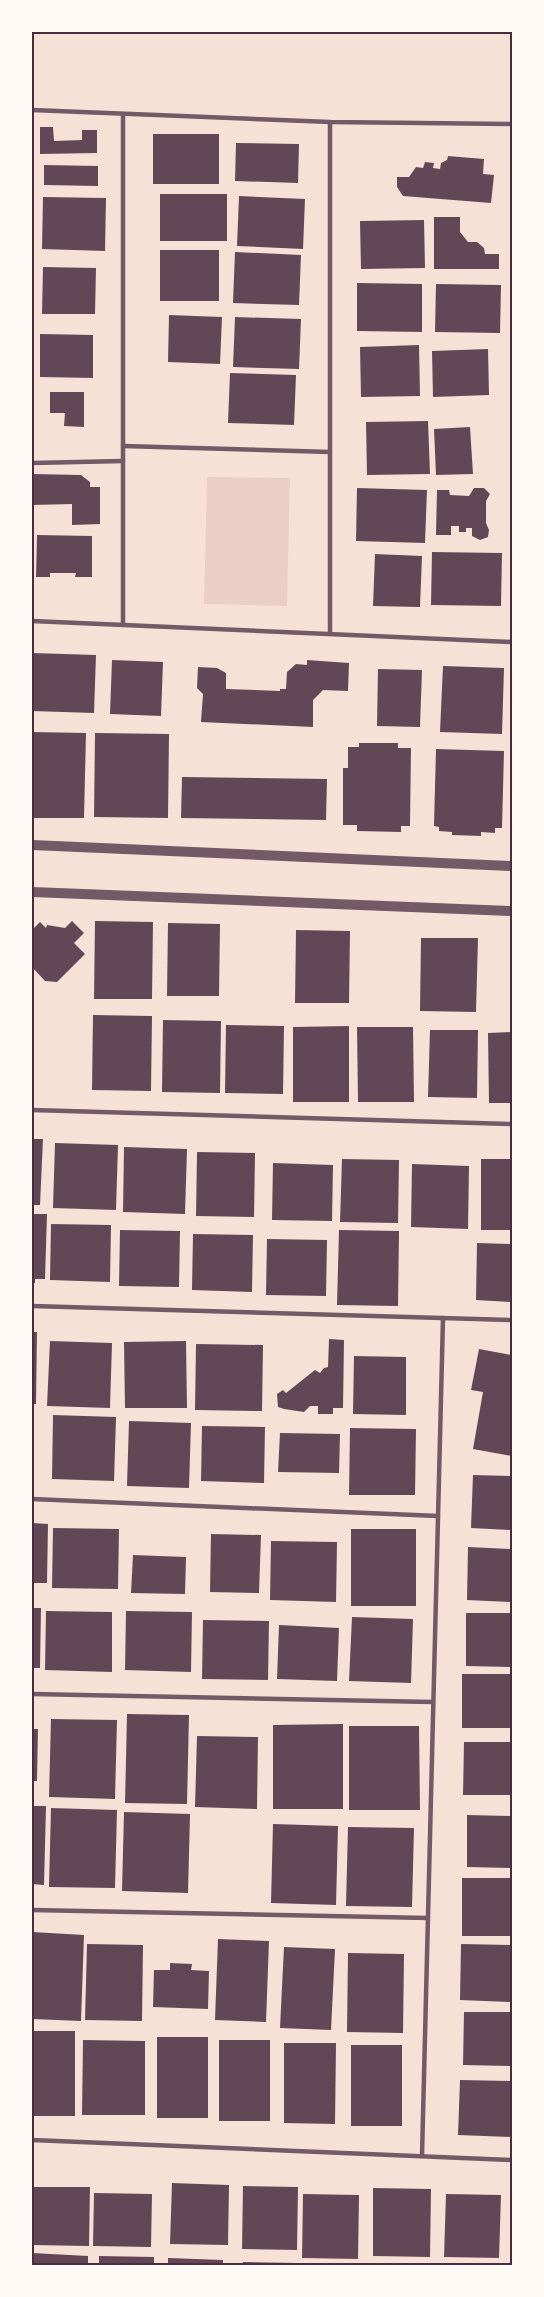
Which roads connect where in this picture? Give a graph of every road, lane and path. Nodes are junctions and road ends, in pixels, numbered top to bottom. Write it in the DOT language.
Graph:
graph roads {
  1 [pos="32,110"];
  2 [pos="123,114"];
  3 [pos="330,122"];
  4 [pos="513,124"];
  5 [pos="123,446"];
  6 [pos="330,452"];
  7 [pos="123,461"];
  8 [pos="32,463"];
  9 [pos="32,621"];
  10 [pos="123,625"];
  11 [pos="330,634"];
  12 [pos="513,642"];
  13 [pos="32,844"];
  14 [pos="513,866"];
  15 [pos="32,892"];
  16 [pos="513,911"];
  17 [pos="32,1110"];
  18 [pos="513,1124"];
  19 [pos="32,1306"];
  20 [pos="442,1318"];
  21 [pos="513,1320"];
  22 [pos="32,1499"];
  23 [pos="438,1516"];
  24 [pos="32,1694"];
  25 [pos="433,1702"];
  26 [pos="32,1910"];
  27 [pos="428,1918"];
  28 [pos="32,2140"];
  29 [pos="422,2156"];
  30 [pos="513,2160"];
  1 -- 2 [label="lane"];
  2 -- 3 [label="lane"];
  2 -- 5 [label="lane"];
  3 -- 4 [label="lane"];
  3 -- 6 [label="lane"];
  5 -- 6 [label="lane"];
  5 -- 7 [label="lane"];
  6 -- 11 [label="lane"];
  7 -- 8 [label="lane"];
  7 -- 10 [label="lane"];
  9 -- 10 [label="lane"];
  10 -- 11 [label="lane"];
  11 -- 12 [label="lane"];
  13 -- 14 [label="street"];
  15 -- 16 [label="street"];
  17 -- 18 [label="lane"];
  19 -- 20 [label="lane"];
  20 -- 21 [label="lane"];
  20 -- 23 [label="lane"];
  22 -- 23 [label="lane"];
  23 -- 25 [label="lane"];
  24 -- 25 [label="lane"];
  25 -- 27 [label="lane"];
  26 -- 27 [label="lane"];
  27 -- 29 [label="lane"];
  28 -- 29 [label="lane"];
  29 -- 30 [label="lane"];
}
